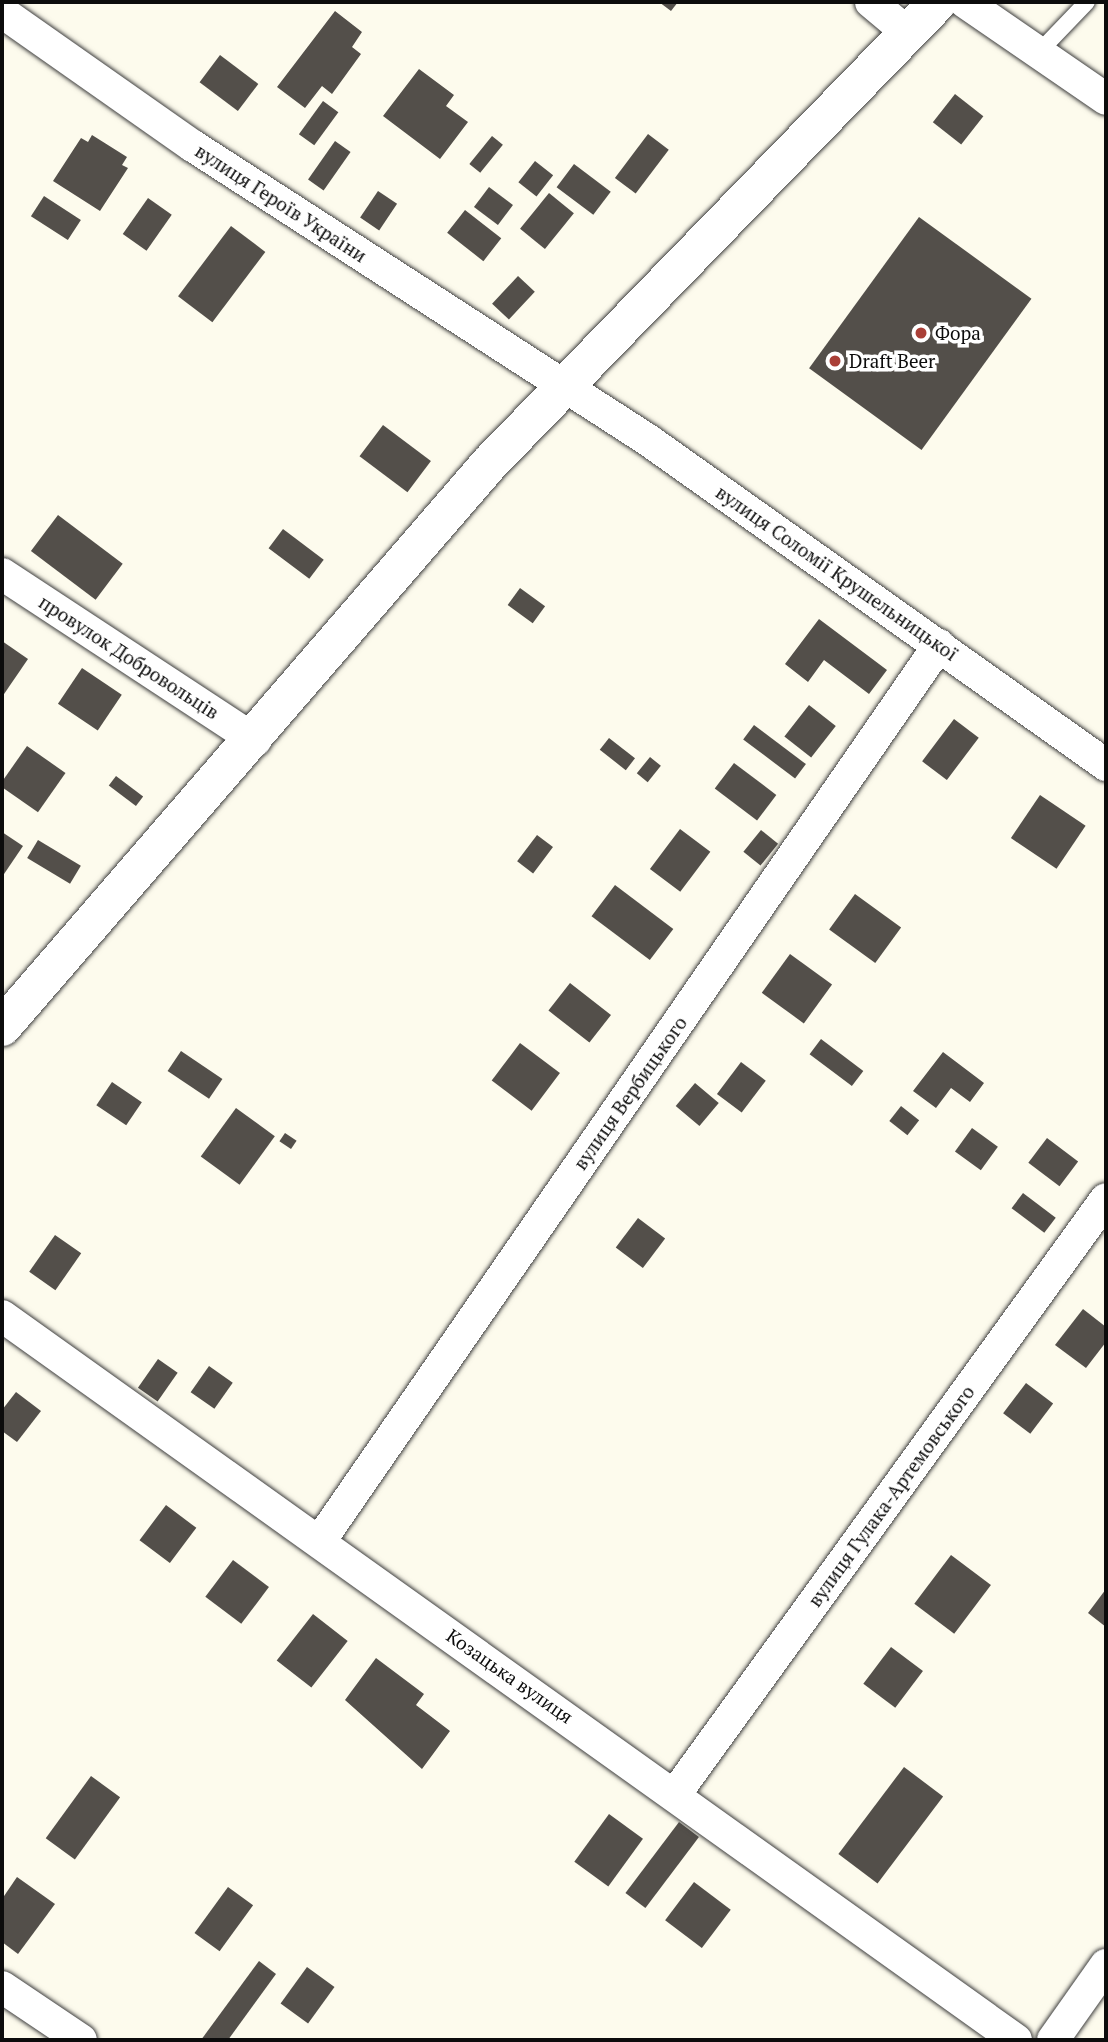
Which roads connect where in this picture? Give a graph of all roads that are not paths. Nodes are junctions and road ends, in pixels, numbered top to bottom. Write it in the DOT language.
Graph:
graph roads {
  1 [pos="871,2"];
  2 [pos="938,2"];
  3 [pos="965,2"];
  4 [pos="1087,2"];
  5 [pos="2,12"];
  6 [pos="908,33"];
  7 [pos="1039,52"];
  8 [pos="1106,99"];
  9 [pos="564,387"];
  10 [pos="2,574"];
  11 [pos="939,645"];
  12 [pos="255,740"];
  13 [pos="1106,765"];
  14 [pos="2,1027"];
  15 [pos="1106,1199"];
  16 [pos="2,1316"];
  17 [pos="320,1541"];
  18 [pos="676,1793"];
  19 [pos="1106,1965"];
  20 [pos="2,1987"];
  21 [pos="81,2040"];
  22 [pos="1016,2040"];
  23 [pos="1053,2040"];
  1 -- 6 [label="street"];
  2 -- 6 [label="street"];
  3 -- 7 [label="street"];
  4 -- 7 [label="lane"];
  5 -- 9 [label="street, вулиця Героїв України"];
  6 -- 9 [label="street"];
  7 -- 8 [label="street"];
  9 -- 11 [label="street, вулиця Соломії Крушельницької"];
  9 -- 12 [label="street"];
  10 -- 12 [label="street, провулок Добровольців"];
  11 -- 13 [label="street, вулиця Соломії Крушельницької"];
  11 -- 17 [label="street, вулиця Вербицького"];
  12 -- 14 [label="street"];
  15 -- 18 [label="street, вулиця Гулака-Артемовського"];
  16 -- 17 [label="street, Козацька вулиця"];
  17 -- 18 [label="street, Козацька вулиця"];
  18 -- 22 [label="street, Козацька вулиця"];
  19 -- 23 [label="street"];
  20 -- 21 [label="street"];
}
